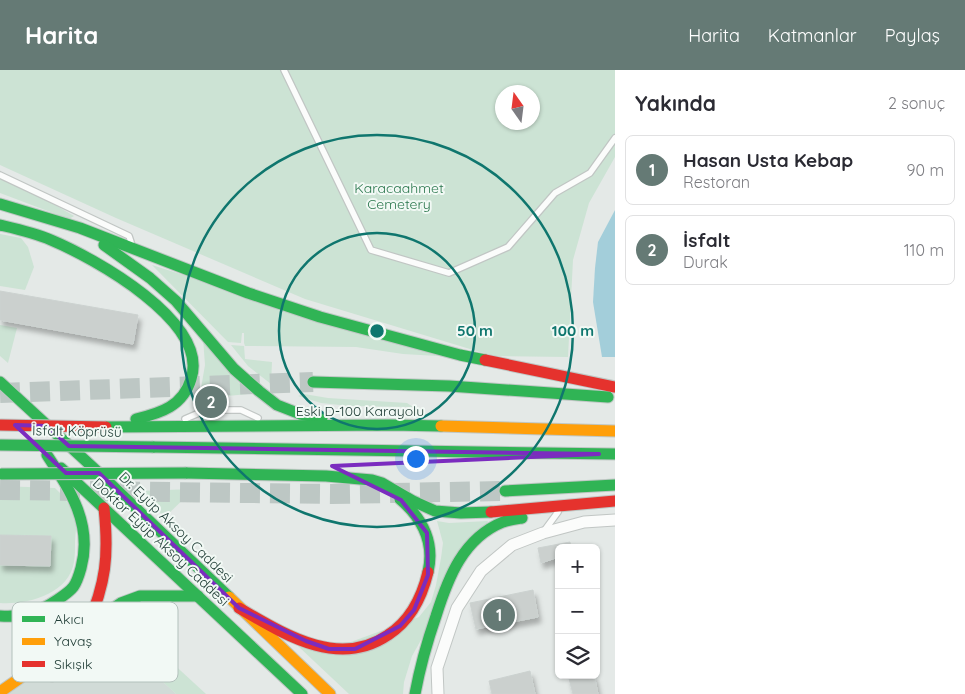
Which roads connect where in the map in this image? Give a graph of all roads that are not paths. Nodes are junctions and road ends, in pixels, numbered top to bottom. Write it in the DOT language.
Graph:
graph roads {
  1 [pos="284,70"];
  2 [pos="615,138"];
  3 [pos="0,175"];
  4 [pos="0,204"];
  5 [pos="0,226"];
  6 [pos="80,228"];
  7 [pos="133,249"];
  8 [pos="0,382"];
  9 [pos="313,382"];
  10 [pos="615,387"];
  11 [pos="615,397"];
  12 [pos="0,412"];
  13 [pos="0,425"];
  14 [pos="391,425"];
  15 [pos="284,426"];
  16 [pos="106,427"];
  17 [pos="171,427"];
  18 [pos="615,431"];
  19 [pos="0,445"];
  20 [pos="599,454"];
  21 [pos="615,454"];
  22 [pos="47,455"];
  23 [pos="413,463"];
  24 [pos="344,466"];
  25 [pos="186,473"];
  26 [pos="0,474"];
  27 [pos="360,479"];
  28 [pos="615,485"];
  29 [pos="505,491"];
  30 [pos="615,501"];
  31 [pos="591,502"];
  32 [pos="104,508"];
  33 [pos="560,510"];
  34 [pos="615,520"];
  35 [pos="543,532"];
  36 [pos="198,596"];
  37 [pos="54,602"];
  38 [pos="98,602"];
  39 [pos="124,602"];
  40 [pos="239,608"];
  41 [pos="284,677"];
  42 [pos="15,682"];
  43 [pos="0,692"];
  44 [pos="293,694"];
  45 [pos="302,694"];
  46 [pos="330,694"];
  47 [pos="415,694"];
  48 [pos="438,694"];
  1 -- 2 [label="lane"];
  3 -- 7 [label="lane"];
  4 -- 6 [label="main road"];
  5 -- 16 [label="main road"];
  6 -- 7 [label="main road"];
  6 -- 14 [label="main road"];
  7 -- 10 [label="main road"];
  8 -- 40 [label="main road, Dr. Eyüp Aksoy Caddesi"];
  9 -- 11 [label="main road"];
  12 -- 22 [label="main road, Doktor Eyüp Aksoy Caddesi"];
  13 -- 16 [label="main road, İsfalt Köprüsü, bridge"];
  14 -- 15 [label="main road, Eski D-100 Karayolu"];
  14 -- 18 [label="main road, Eski D-100 Karayolu"];
  15 -- 17 [label="main road, Eski D-100 Karayolu"];
  15 -- 17 [label="lane"];
  16 -- 17 [label="main road, Eski D-100 Karayolu"];
  19 -- 20 [label="main road, İsfalt Köprüsü, bridge"];
  20 -- 21 [label="main road"];
  20 -- 23 [label="main road"];
  22 -- 32 [label="main road, Doktor Eyüp Aksoy Caddesi"];
  22 -- 37 [label="main road"];
  24 -- 25 [label="main road"];
  25 -- 26 [label="main road, bridge"];
  25 -- 27 [label="main road"];
  27 -- 31 [label="main road"];
  27 -- 40 [label="main road"];
  28 -- 29 [label="main road"];
  30 -- 31 [label="main road"];
  31 -- 33 [label="main road"];
  32 -- 36 [label="main road, Doktor Eyüp Aksoy Caddesi"];
  32 -- 38 [label="main road"];
  33 -- 35 [label="lane"];
  33 -- 47 [label="main road"];
  34 -- 35 [label="street"];
  35 -- 48 [label="street"];
  36 -- 39 [label="main road"];
  36 -- 41 [label="main road, Doktor Eyüp Aksoy Caddesi"];
  40 -- 46 [label="main road, Dr. Eyüp Aksoy Caddesi"];
  41 -- 44 [label="main road"];
  41 -- 45 [label="main road, Doktor Eyüp Aksoy Caddesi"];
  42 -- 43 [label="main road"];
}
